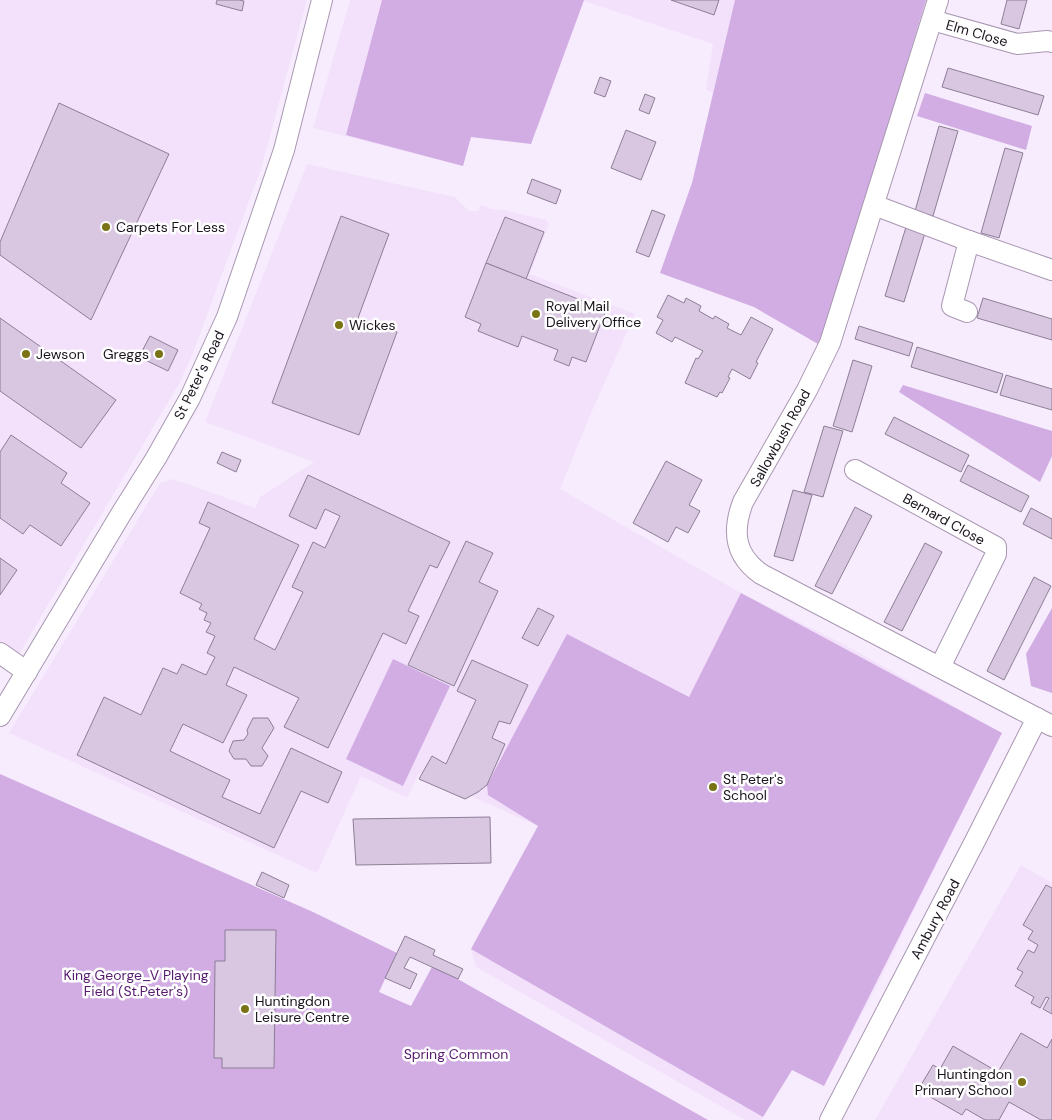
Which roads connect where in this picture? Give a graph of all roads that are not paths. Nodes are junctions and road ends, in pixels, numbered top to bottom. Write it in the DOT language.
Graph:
graph roads {
  1 [pos="322,0"];
  2 [pos="938,0"];
  3 [pos="932,20"];
  4 [pos="1052,42"];
  5 [pos="874,205"];
  6 [pos="969,241"];
  7 [pos="1052,270"];
  8 [pos="967,312"];
  9 [pos="855,470"];
  10 [pos="0,653"];
  11 [pos="940,667"];
  12 [pos="27,672"];
  13 [pos="0,716"];
  14 [pos="1045,722"];
  15 [pos="830,1120"];
  1 -- 12 [label="street, St Peter's Road"];
  2 -- 3 [label="street, Sallowbush Road"];
  3 -- 4 [label="street, Elm Close"];
  3 -- 5 [label="street, Sallowbush Road"];
  5 -- 6 [label="street"];
  5 -- 11 [label="street, Sallowbush Road"];
  6 -- 7 [label="street"];
  6 -- 8 [label="street"];
  9 -- 11 [label="street, Bernard Close"];
  10 -- 12 [label="street"];
  11 -- 14 [label="street, Sallowbush Road"];
  12 -- 13 [label="street, St Peter's Road"];
  14 -- 15 [label="street, Ambury Road"];
}
